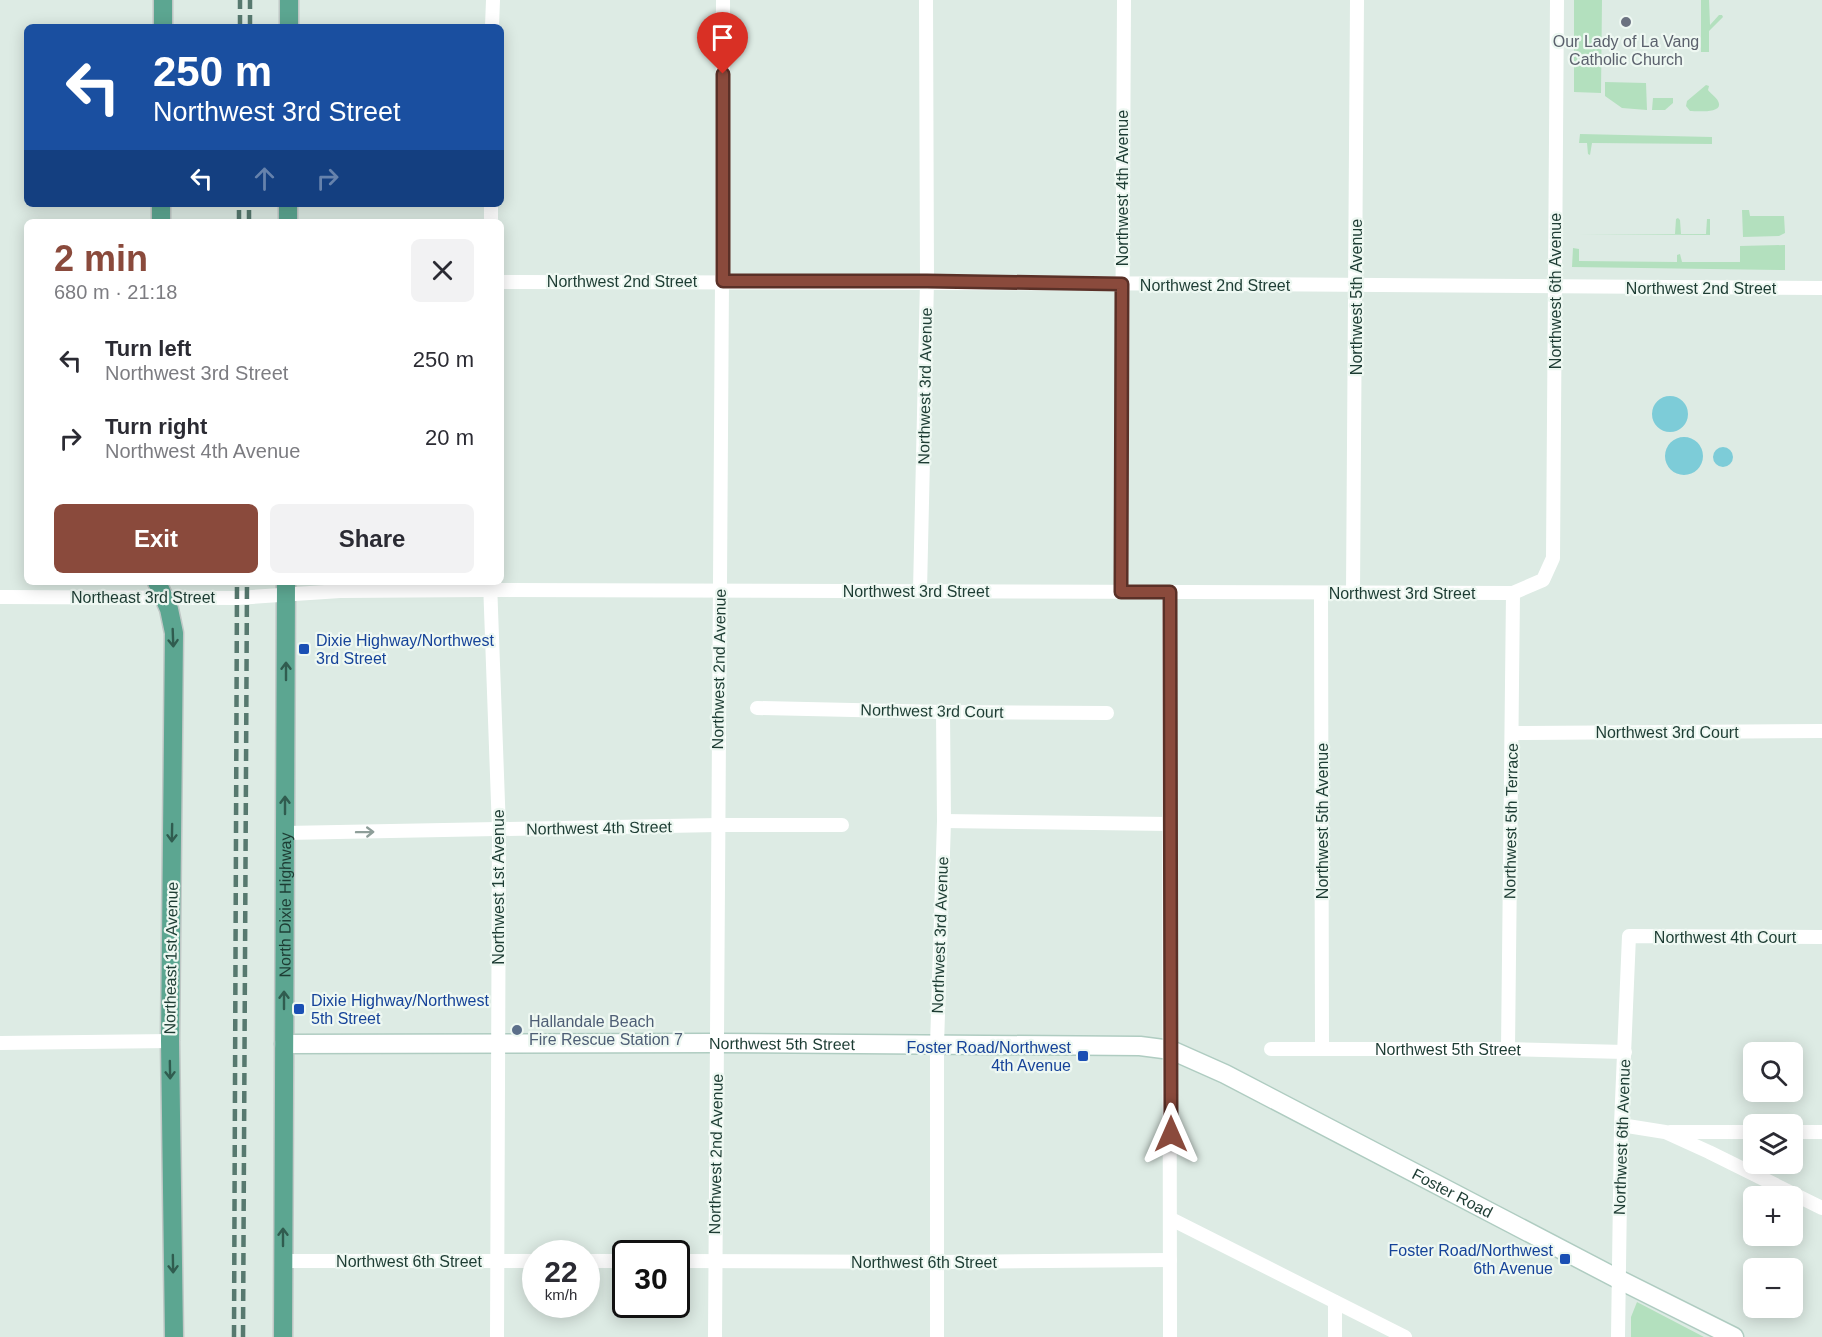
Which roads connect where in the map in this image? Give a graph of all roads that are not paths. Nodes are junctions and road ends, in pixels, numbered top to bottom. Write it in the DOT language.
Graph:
graph roads {
  1 [pos="163,0"];
  2 [pos="289,0"];
  3 [pos="493,0"];
  4 [pos="723,0"];
  5 [pos="926,0"];
  6 [pos="1124,0"];
  7 [pos="1357,0"];
  8 [pos="1557,0"];
  9 [pos="163,24"];
  10 [pos="289,24"];
  11 [pos="492,24"];
  12 [pos="723,281"];
  13 [pos="927,281"];
  14 [pos="504,282"];
  15 [pos="1122,284"];
  16 [pos="1357,286"];
  17 [pos="1556,286"];
  18 [pos="1822,288"];
  19 [pos="1543,580"];
  20 [pos="490,586"];
  21 [pos="286,588"];
  22 [pos="161,589"];
  23 [pos="920,591"];
  24 [pos="720,592"];
  25 [pos="1121,592"];
  26 [pos="1170,592"];
  27 [pos="1321,593"];
  28 [pos="1353,593"];
  29 [pos="1513,593"];
  30 [pos="0,597"];
  31 [pos="757,708"];
  32 [pos="943,712"];
  33 [pos="1107,713"];
  34 [pos="1822,731"];
  35 [pos="1512,733"];
  36 [pos="944,821"];
  37 [pos="1170,824"];
  38 [pos="718,825"];
  39 [pos="842,825"];
  40 [pos="499,830"];
  41 [pos="285,833"];
  42 [pos="1629,936"];
  43 [pos="1822,937"];
  44 [pos="170,1041"];
  45 [pos="0,1043"];
  46 [pos="497,1043"];
  47 [pos="717,1043"];
  48 [pos="284,1044"];
  49 [pos="938,1045"];
  50 [pos="1270,1049"];
  51 [pos="1322,1049"];
  52 [pos="1508,1049"];
  53 [pos="1171,1050"];
  54 [pos="1625,1052"];
  55 [pos="1621,1125"];
  56 [pos="1665,1132"];
  57 [pos="1743,1132"];
  58 [pos="1803,1132"];
  59 [pos="1822,1132"];
  60 [pos="1822,1208"];
  61 [pos="1171,1219"];
  62 [pos="1170,1260"];
  63 [pos="283,1261"];
  64 [pos="497,1261"];
  65 [pos="522,1261"];
  66 [pos="690,1261"];
  67 [pos="715,1261"];
  68 [pos="937,1262"];
  69 [pos="1618,1279"];
  70 [pos="1335,1302"];
  71 [pos="174,1337"];
  72 [pos="283,1337"];
  73 [pos="497,1337"];
  74 [pos="715,1337"];
  75 [pos="937,1337"];
  76 [pos="1170,1337"];
  77 [pos="1335,1337"];
  78 [pos="1405,1337"];
  79 [pos="1618,1337"];
  80 [pos="1734,1337"];
  1 -- 9 [label="main road"];
  2 -- 10 [label="main road"];
  3 -- 11 [label="street"];
  4 -- 12 [label="street, Northwest 2nd Avenue"];
  5 -- 13 [label="street, Northwest 3rd Avenue"];
  6 -- 15 [label="street, Northwest 4th Avenue"];
  7 -- 16 [label="street, Northwest 5th Avenue"];
  8 -- 17 [label="street, Northwest 6th Avenue"];
  12 -- 13 [label="street, Northwest 2nd Street"];
  12 -- 14 [label="street, Northwest 2nd Street"];
  12 -- 24 [label="street, Northwest 2nd Avenue"];
  13 -- 15 [label="street, Northwest 2nd Street"];
  13 -- 23 [label="street, Northwest 3rd Avenue"];
  15 -- 16 [label="street, Northwest 2nd Street"];
  15 -- 25 [label="street, Northwest 4th Avenue"];
  16 -- 17 [label="street, Northwest 2nd Street"];
  16 -- 28 [label="street, Northwest 5th Avenue"];
  17 -- 18 [label="street, Northwest 2nd Street"];
  17 -- 19 [label="street, Northwest 6th Avenue"];
  19 -- 29 [label="street, Northwest 3rd Street"];
  20 -- 21 [label="street, Northwest 3rd Street"];
  20 -- 24 [label="street, Northwest 3rd Street"];
  20 -- 40 [label="street, Northwest 1st Avenue"];
  21 -- 22 [label="street, Northeast 3rd Street"];
  41 -- 21 [label="main road, North Dixie Highway, one-way"];
  22 -- 30 [label="street, Northeast 3rd Street"];
  22 -- 44 [label="main road, Northeast 1st Avenue, one-way"];
  23 -- 24 [label="street, Northwest 3rd Street"];
  23 -- 25 [label="street, Northwest 3rd Street"];
  24 -- 38 [label="street, Northwest 2nd Avenue"];
  25 -- 26 [label="street, Northwest 3rd Street"];
  26 -- 27 [label="street, Northwest 3rd Street"];
  26 -- 37 [label="street"];
  27 -- 28 [label="street, Northwest 3rd Street"];
  27 -- 51 [label="street, Northwest 5th Avenue"];
  28 -- 29 [label="street, Northwest 3rd Street"];
  29 -- 35 [label="street, Northwest 5th Terrace"];
  31 -- 32 [label="street, Northwest 3rd Court"];
  32 -- 33 [label="street, Northwest 3rd Court"];
  32 -- 36 [label="street, Northwest 3rd Avenue"];
  34 -- 35 [label="street, Northwest 3rd Court"];
  35 -- 52 [label="street, Northwest 5th Terrace"];
  36 -- 37 [label="street"];
  36 -- 49 [label="street, Northwest 3rd Avenue"];
  37 -- 53 [label="street"];
  38 -- 39 [label="street, Northwest 4th Street"];
  38 -- 40 [label="street, Northwest 4th Street"];
  38 -- 47 [label="street, Northwest 2nd Avenue"];
  41 -- 40 [label="street, Northwest 4th Street, one-way"];
  40 -- 46 [label="street, Northwest 1st Avenue"];
  48 -- 41 [label="main road, North Dixie Highway, one-way"];
  42 -- 43 [label="street, Northwest 4th Court"];
  42 -- 54 [label="street, Northwest 6th Avenue"];
  44 -- 45 [label="street"];
  44 -- 71 [label="main road, Northeast 1st Avenue, one-way"];
  46 -- 47 [label="street, Northwest 5th Street"];
  46 -- 48 [label="street, Northwest 5th Street"];
  46 -- 64 [label="street, Northwest 1st Avenue"];
  47 -- 49 [label="street, Northwest 5th Street"];
  47 -- 67 [label="street, Northwest 2nd Avenue"];
  63 -- 48 [label="main road, North Dixie Highway, one-way"];
  49 -- 53 [label="street, Northwest 5th Street"];
  49 -- 68 [label="street, Northwest 3rd Avenue"];
  50 -- 51 [label="street, Northwest 5th Street"];
  51 -- 52 [label="street, Northwest 5th Street"];
  52 -- 54 [label="street, Northwest 5th Street"];
  53 -- 61 [label="street"];
  53 -- 69 [label="street, Foster Road"];
  54 -- 55 [label="street, Northwest 6th Avenue"];
  55 -- 56 [label="street"];
  55 -- 69 [label="street, Northwest 6th Avenue"];
  56 -- 57 [label="street"];
  56 -- 60 [label="street"];
  58 -- 59 [label="street"];
  61 -- 62 [label="street"];
  61 -- 70 [label="street"];
  62 -- 68 [label="street, Northwest 6th Street"];
  62 -- 76 [label="street"];
  63 -- 64 [label="street, Northwest 6th Street"];
  63 -- 72 [label="main road, North Dixie Highway"];
  64 -- 65 [label="street, Northwest 6th Street"];
  64 -- 73 [label="street, Northwest 1st Avenue"];
  66 -- 67 [label="street, Northwest 6th Street"];
  67 -- 68 [label="street, Northwest 6th Street"];
  67 -- 74 [label="street, Northwest 2nd Avenue"];
  68 -- 75 [label="street, Northwest 3rd Avenue"];
  69 -- 79 [label="street, Northwest 6th Avenue"];
  69 -- 80 [label="street, Foster Road"];
  70 -- 77 [label="street"];
  70 -- 78 [label="street"];
}
